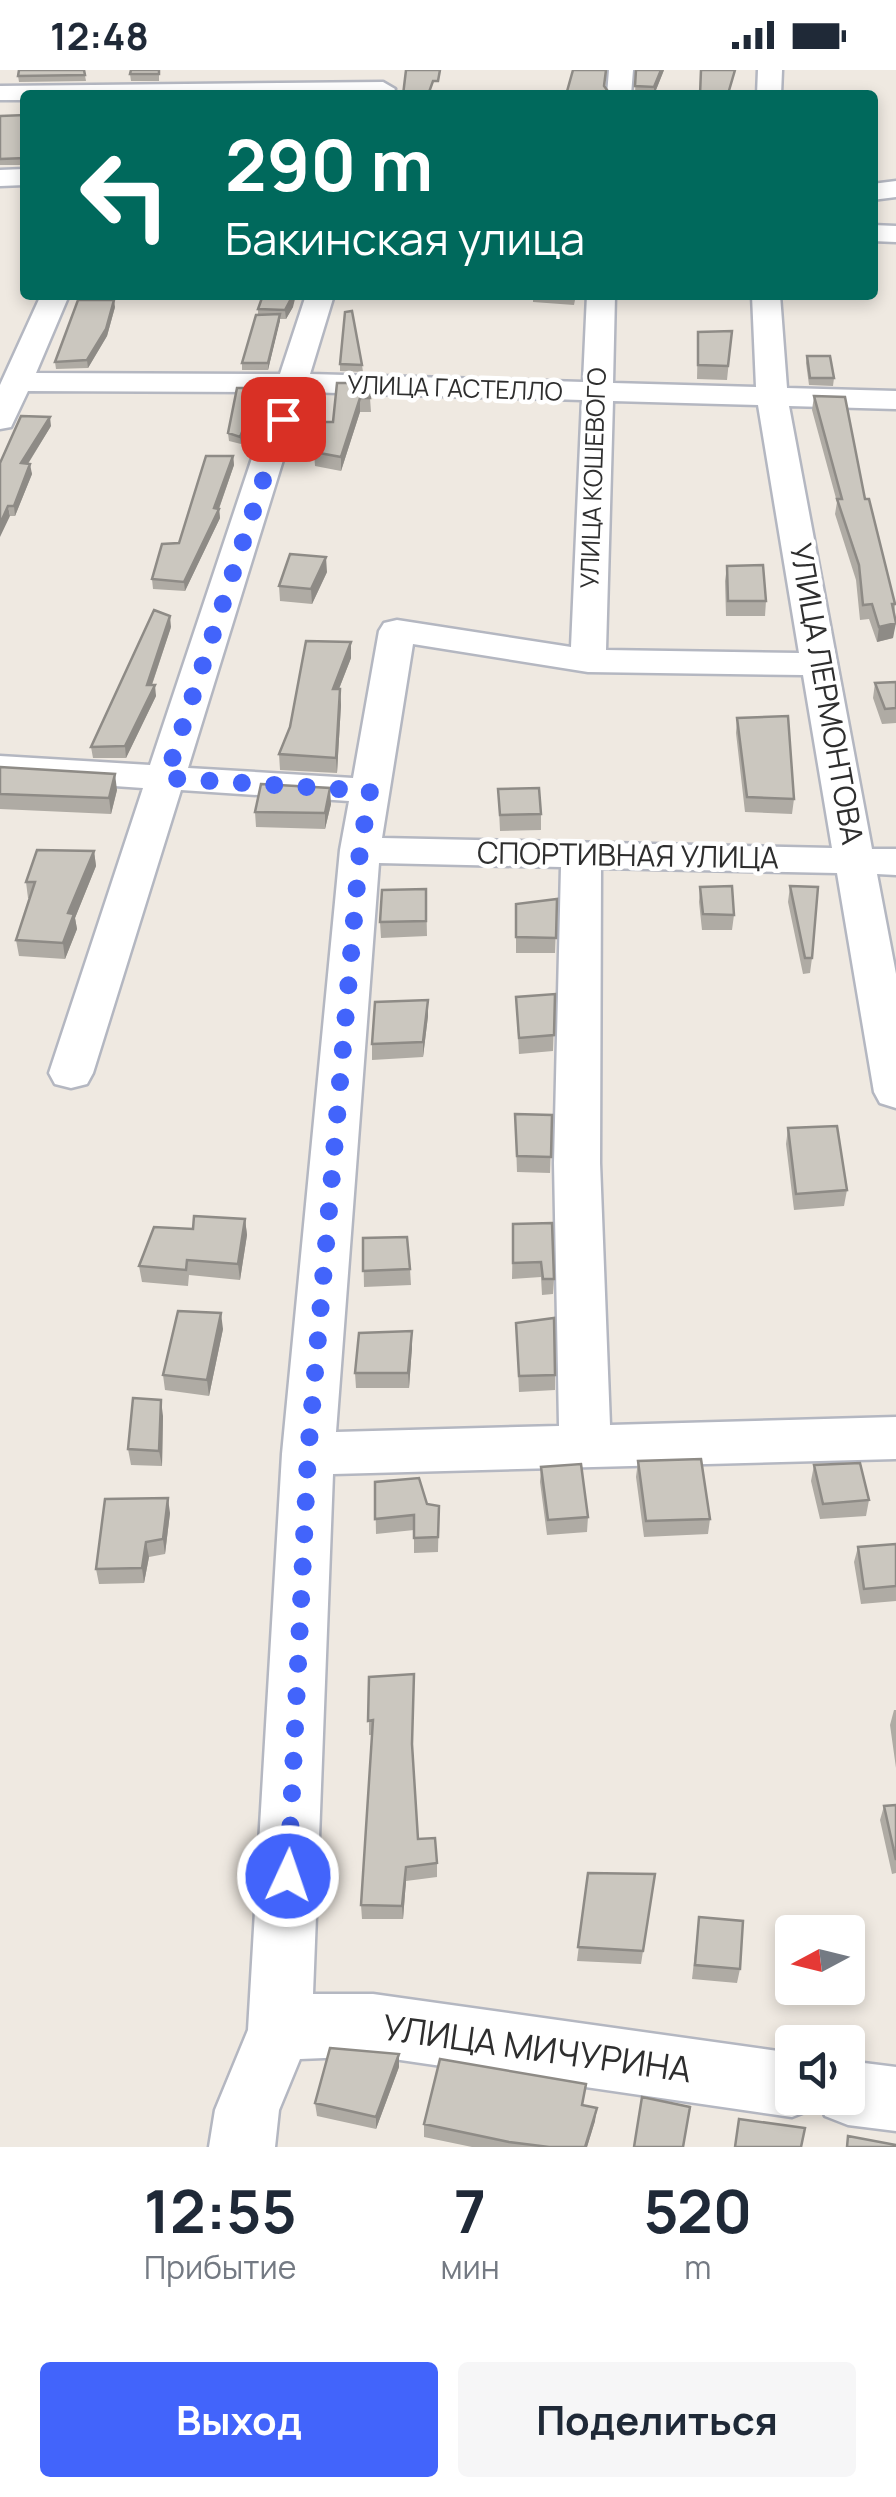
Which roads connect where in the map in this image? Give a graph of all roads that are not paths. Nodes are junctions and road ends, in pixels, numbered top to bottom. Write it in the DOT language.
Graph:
graph roads {
  1 [pos="384,85"];
  2 [pos="144,90"];
  3 [pos="52,300"];
  4 [pos="319,300"];
  5 [pos="601,300"];
  6 [pos="766,300"];
  7 [pos="18,382"];
  8 [pos="295,383"];
  9 [pos="595,393"];
  10 [pos="772,399"];
  11 [pos="896,400"];
  12 [pos="0,420"];
  13 [pos="588,661"];
  14 [pos="821,664"];
  15 [pos="0,767"];
  16 [pos="166,778"];
  17 [pos="370,791"];
  18 [pos="360,850"];
  19 [pos="581,855"];
  20 [pos="876,861"];
  21 [pos="71,1073"];
  22 [pos="896,1092"];
  23 [pos="896,1438"];
  24 [pos="585,1446"];
  25 [pos="308,1454"];
  26 [pos="280,2030"];
  27 [pos="775,2083"];
  28 [pos="865,2095"];
  29 [pos="896,2100"];
  30 [pos="242,2147"];
  1 -- 2 [label="street"];
  3 -- 7 [label="street"];
  4 -- 8 [label="street"];
  5 -- 9 [label="street, УЛИЦА КОШЕВОГО"];
  6 -- 10 [label="street, УЛИЦА ЛЕРМОНТОВА"];
  7 -- 8 [label="street, УЛИЦА ГАСТЕЛЛО"];
  7 -- 12 [label="street"];
  8 -- 9 [label="street, УЛИЦА ГАСТЕЛЛО"];
  8 -- 16 [label="street"];
  9 -- 10 [label="street, УЛИЦА ГАСТЕЛЛО"];
  9 -- 13 [label="street, УЛИЦА КОШЕВОГО"];
  10 -- 11 [label="street, УЛИЦА ГАСТЕЛЛО"];
  10 -- 14 [label="street, УЛИЦА ЛЕРМОНТОВА"];
  13 -- 14 [label="street"];
  13 -- 17 [label="street"];
  14 -- 20 [label="street, УЛИЦА ЛЕРМОНТОВА"];
  15 -- 16 [label="street"];
  16 -- 17 [label="street"];
  16 -- 21 [label="street"];
  17 -- 18 [label="street"];
  18 -- 19 [label="street, СПОРТИВНАЯ УЛИЦА"];
  18 -- 25 [label="street"];
  19 -- 20 [label="street, СПОРТИВНАЯ УЛИЦА"];
  19 -- 24 [label="street"];
  20 -- 22 [label="street, УЛИЦА ЛЕРМОНТОВА"];
  23 -- 24 [label="street"];
  24 -- 25 [label="street"];
  25 -- 26 [label="street"];
  26 -- 27 [label="street, УЛИЦА МИЧУРИНА"];
  26 -- 30 [label="street"];
  28 -- 29 [label="street"];
}
